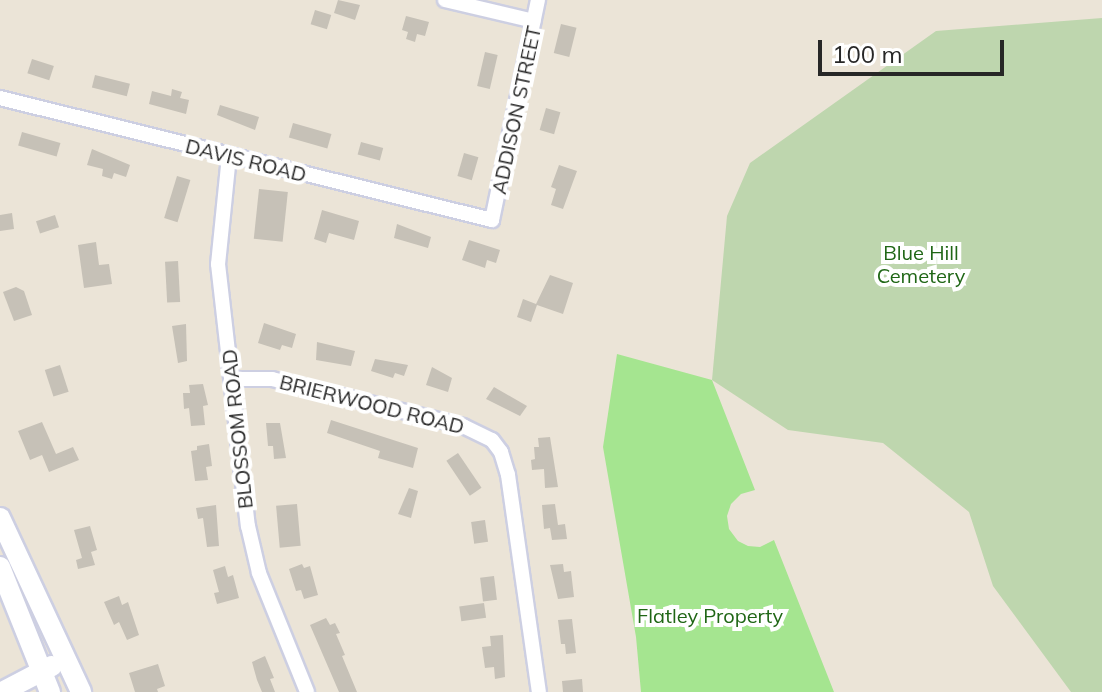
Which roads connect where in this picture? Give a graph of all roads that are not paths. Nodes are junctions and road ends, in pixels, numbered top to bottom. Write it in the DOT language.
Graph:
graph roads {
  1 [pos="445,0"];
  2 [pos="538,0"];
  3 [pos="534,21"];
  4 [pos="0,98"];
  5 [pos="229,156"];
  6 [pos="492,220"];
  7 [pos="231,379"];
  8 [pos="0,518"];
  9 [pos="0,567"];
  10 [pos="66,659"];
  11 [pos="41,671"];
  12 [pos="79,688"];
  13 [pos="2,692"];
  14 [pos="50,692"];
  15 [pos="58,692"];
  16 [pos="307,692"];
  17 [pos="539,692"];
  1 -- 3 [label="street"];
  2 -- 3 [label="street, ADDISON STREET"];
  3 -- 6 [label="street, ADDISON STREET"];
  4 -- 5 [label="street, DAVIS ROAD"];
  5 -- 6 [label="street, DAVIS ROAD"];
  5 -- 7 [label="street, BLOSSOM ROAD"];
  7 -- 16 [label="street, BLOSSOM ROAD"];
  7 -- 17 [label="street, BRIERWOOD ROAD"];
  8 -- 10 [label="main road"];
  9 -- 11 [label="main road"];
  10 -- 11 [label="main road"];
  10 -- 12 [label="main road"];
  11 -- 13 [label="main road"];
  11 -- 14 [label="main road"];
  12 -- 15 [label="main road"];
}
